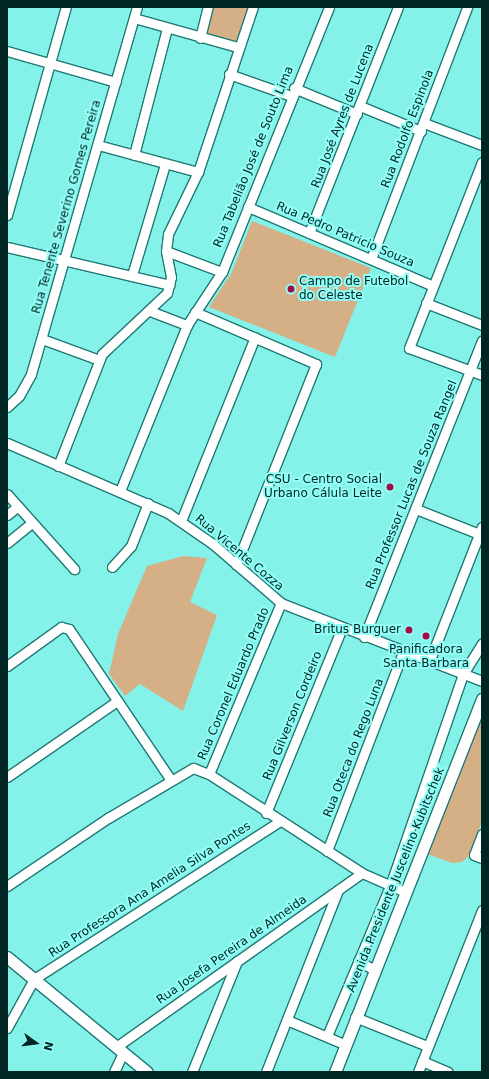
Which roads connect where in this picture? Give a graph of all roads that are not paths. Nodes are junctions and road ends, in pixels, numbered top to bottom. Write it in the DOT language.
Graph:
graph roads {
  1 [pos="66,7"];
  2 [pos="137,7"];
  3 [pos="208,7"];
  4 [pos="253,7"];
  5 [pos="328,7"];
  6 [pos="398,7"];
  7 [pos="467,7"];
  8 [pos="134,18"];
  9 [pos="167,28"];
  10 [pos="200,38"];
  11 [pos="238,47"];
  12 [pos="7,51"];
  13 [pos="51,62"];
  14 [pos="229,74"];
  15 [pos="116,82"];
  16 [pos="292,92"];
  17 [pos="359,110"];
  18 [pos="423,127"];
  19 [pos="98,145"];
  20 [pos="482,145"];
  21 [pos="134,155"];
  22 [pos="482,162"];
  23 [pos="165,164"];
  24 [pos="198,172"];
  25 [pos="248,207"];
  26 [pos="7,215"];
  27 [pos="309,233"];
  28 [pos="7,247"];
  29 [pos="166,252"];
  30 [pos="370,259"];
  31 [pos="64,260"];
  32 [pos="222,272"];
  33 [pos="132,275"];
  34 [pos="170,285"];
  35 [pos="434,286"];
  36 [pos="426,303"];
  37 [pos="150,310"];
  38 [pos="195,312"];
  39 [pos="187,325"];
  40 [pos="482,325"];
  41 [pos="255,337"];
  42 [pos="42,338"];
  43 [pos="482,341"];
  44 [pos="99,360"];
  45 [pos="470,371"];
  46 [pos="482,375"];
  47 [pos="7,407"];
  48 [pos="7,443"];
  49 [pos="58,466"];
  50 [pos="120,491"];
  51 [pos="7,494"];
  52 [pos="148,503"];
  53 [pos="18,506"];
  54 [pos="416,509"];
  55 [pos="7,515"];
  56 [pos="181,522"];
  57 [pos="32,523"];
  58 [pos="480,536"];
  59 [pos="7,543"];
  60 [pos="236,565"];
  61 [pos="112,567"];
  62 [pos="74,569"];
  63 [pos="281,603"];
  64 [pos="342,628"];
  65 [pos="364,637"];
  66 [pos="482,643"];
  67 [pos="404,652"];
  68 [pos="429,662"];
  69 [pos="7,666"];
  70 [pos="463,674"];
  71 [pos="482,681"];
  72 [pos="482,699"];
  73 [pos="117,701"];
  74 [pos="209,774"];
  75 [pos="7,777"];
  76 [pos="170,779"];
  77 [pos="266,813"];
  78 [pos="280,821"];
  79 [pos="482,834"];
  80 [pos="327,851"];
  81 [pos="478,857"];
  82 [pos="362,873"];
  83 [pos="7,886"];
  84 [pos="390,886"];
  85 [pos="338,890"];
  86 [pos="405,892"];
  87 [pos="482,910"];
  88 [pos="7,957"];
  89 [pos="237,961"];
  90 [pos="358,961"];
  91 [pos="373,969"];
  92 [pos="34,979"];
  93 [pos="355,1017"];
  94 [pos="287,1020"];
  95 [pos="7,1028"];
  96 [pos="327,1036"];
  97 [pos="344,1044"];
  98 [pos="427,1046"];
  99 [pos="120,1050"];
  100 [pos="422,1062"];
  101 [pos="114,1072"];
  102 [pos="147,1072"];
  103 [pos="192,1072"];
  104 [pos="266,1072"];
  105 [pos="335,1072"];
  106 [pos="418,1072"];
  107 [pos="448,1072"];
  1 -- 13 [label="street"];
  2 -- 8 [label="street, Rua Tenente Severino Gomes Pereira"];
  3 -- 10 [label="street"];
  4 -- 11 [label="street"];
  5 -- 16 [label="street, Rua Tabelião José de Souto Lima"];
  6 -- 17 [label="street, Rua José Ayres de Lucena"];
  7 -- 18 [label="street, Rua Rodolfo Espinola"];
  8 -- 9 [label="street"];
  8 -- 15 [label="street, Rua Tenente Severino Gomes Pereira"];
  9 -- 10 [label="street"];
  9 -- 21 [label="street"];
  10 -- 11 [label="street"];
  11 -- 14 [label="street"];
  12 -- 13 [label="street"];
  13 -- 15 [label="street"];
  13 -- 26 [label="street"];
  14 -- 16 [label="street"];
  14 -- 24 [label="street"];
  15 -- 19 [label="street, Rua Tenente Severino Gomes Pereira"];
  16 -- 17 [label="street"];
  16 -- 25 [label="street, Rua Tabelião José de Souto Lima"];
  17 -- 18 [label="street"];
  17 -- 27 [label="street, Rua José Ayres de Lucena"];
  18 -- 20 [label="street"];
  18 -- 30 [label="street, Rua Rodolfo Espinola"];
  19 -- 21 [label="street"];
  19 -- 31 [label="street, Rua Tenente Severino Gomes Pereira"];
  21 -- 23 [label="street"];
  22 -- 35 [label="street"];
  23 -- 24 [label="street"];
  23 -- 33 [label="street"];
  24 -- 29 [label="street"];
  25 -- 27 [label="street, Rua Pedro Patricio Souza"];
  25 -- 32 [label="street, Rua Tabelião José de Souto Lima"];
  27 -- 30 [label="street, Rua Pedro Patricio Souza"];
  28 -- 31 [label="street"];
  29 -- 32 [label="street"];
  29 -- 34 [label="street"];
  30 -- 35 [label="street, Rua Pedro Patricio Souza"];
  31 -- 33 [label="street"];
  31 -- 42 [label="street, Rua Tenente Severino Gomes Pereira"];
  32 -- 38 [label="street, Rua Tabelião José de Souto Lima"];
  33 -- 34 [label="street"];
  34 -- 37 [label="street"];
  35 -- 36 [label="street"];
  36 -- 40 [label="street"];
  36 -- 45 [label="street"];
  37 -- 39 [label="street"];
  37 -- 44 [label="street"];
  38 -- 39 [label="street, Rua Tabelião José de Souto Lima"];
  38 -- 41 [label="street"];
  39 -- 50 [label="street, Rua Tabelião José de Souto Lima"];
  41 -- 56 [label="street"];
  41 -- 60 [label="street"];
  42 -- 44 [label="street"];
  42 -- 47 [label="street, Rua Tenente Severino Gomes Pereira"];
  43 -- 45 [label="street, Rua Professor Lucas de Souza Rangel"];
  44 -- 49 [label="street"];
  45 -- 46 [label="street"];
  45 -- 54 [label="street, Rua Professor Lucas de Souza Rangel"];
  48 -- 49 [label="street, Rua Vicente Cozza"];
  49 -- 50 [label="street, Rua Vicente Cozza"];
  50 -- 52 [label="street, Rua Vicente Cozza"];
  51 -- 53 [label="street"];
  52 -- 56 [label="street, Rua Vicente Cozza"];
  52 -- 61 [label="street"];
  53 -- 55 [label="street"];
  53 -- 57 [label="street"];
  54 -- 58 [label="street"];
  54 -- 65 [label="street, Rua Professor Lucas de Souza Rangel"];
  56 -- 60 [label="street, Rua Vicente Cozza"];
  57 -- 59 [label="street"];
  57 -- 62 [label="street"];
  58 -- 68 [label="street"];
  60 -- 63 [label="street, Rua Vicente Cozza"];
  63 -- 64 [label="street, Rua Vicente Cozza"];
  63 -- 74 [label="street, Rua Coronel Eduardo Prado"];
  64 -- 65 [label="street, Rua Vicente Cozza"];
  64 -- 77 [label="street, Rua Gilverson Cordeiro"];
  65 -- 67 [label="street, Rua Vicente Cozza"];
  66 -- 70 [label="street"];
  67 -- 68 [label="street, Rua Vicente Cozza"];
  67 -- 80 [label="street, Rua Oteca do Rego Luna"];
  68 -- 70 [label="street, Rua Vicente Cozza"];
  69 -- 73 [label="street"];
  70 -- 71 [label="street, Rua Vicente Cozza"];
  70 -- 84 [label="street"];
  72 -- 86 [label="main road, Avenida Presidente Juscelino Kubitschek"];
  73 -- 75 [label="street"];
  73 -- 76 [label="street"];
  74 -- 76 [label="street"];
  74 -- 77 [label="street"];
  76 -- 83 [label="street"];
  77 -- 78 [label="street"];
  78 -- 80 [label="street"];
  78 -- 92 [label="street, Rua Professora Ana Amelia Silva Pontes"];
  79 -- 81 [label="street"];
  80 -- 82 [label="street"];
  82 -- 84 [label="street"];
  82 -- 85 [label="street, Rua Josefa Pereira de Almeida"];
  84 -- 86 [label="street"];
  84 -- 90 [label="street"];
  85 -- 89 [label="street, Rua Josefa Pereira de Almeida"];
  85 -- 94 [label="street"];
  86 -- 91 [label="main road, Avenida Presidente Juscelino Kubitschek"];
  87 -- 98 [label="street"];
  88 -- 92 [label="main road"];
  89 -- 99 [label="street, Rua Josefa Pereira de Almeida"];
  89 -- 103 [label="street"];
  90 -- 91 [label="street"];
  90 -- 96 [label="street"];
  91 -- 93 [label="main road, Avenida Presidente Juscelino Kubitschek"];
  92 -- 95 [label="street"];
  92 -- 99 [label="main road"];
  93 -- 97 [label="main road, Avenida Presidente Juscelino Kubitschek"];
  93 -- 98 [label="street"];
  94 -- 96 [label="street"];
  94 -- 104 [label="street"];
  96 -- 97 [label="street"];
  97 -- 105 [label="main road, Avenida Presidente Juscelino Kubitschek"];
  98 -- 100 [label="street"];
  99 -- 101 [label="street"];
  99 -- 102 [label="main road"];
  100 -- 106 [label="street"];
  100 -- 107 [label="street"];
}
